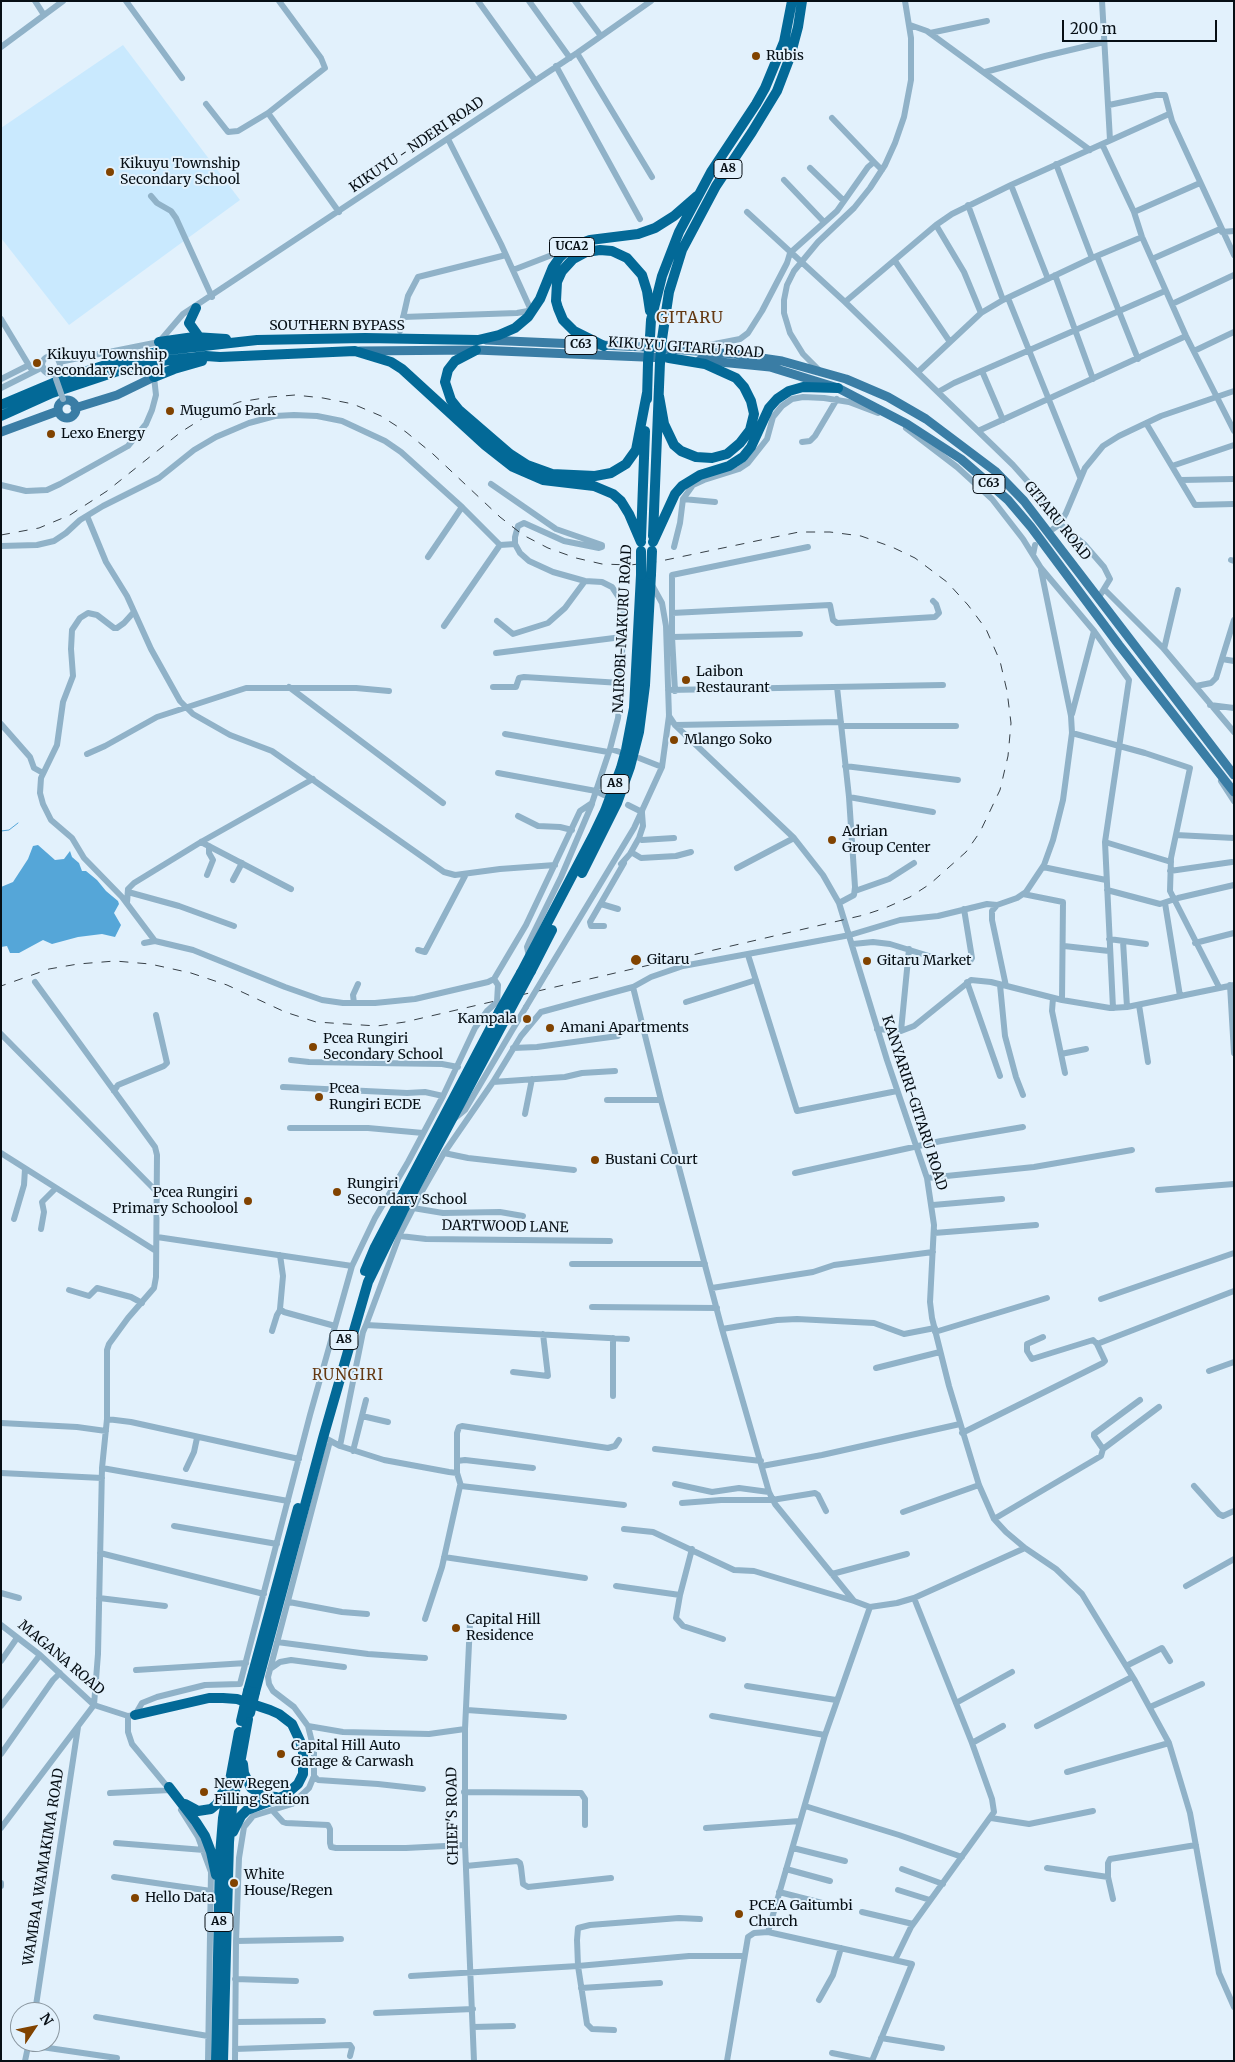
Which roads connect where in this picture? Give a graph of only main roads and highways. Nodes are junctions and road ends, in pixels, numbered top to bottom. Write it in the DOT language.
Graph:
graph roads {
  1 [pos="792,1"];
  2 [pos="802,1"];
  3 [pos="697,196"];
  4 [pos="196,308"];
  5 [pos="651,320"];
  6 [pos="199,337"];
  7 [pos="257,340"];
  8 [pos="158,342"];
  9 [pos="477,345"];
  10 [pos="604,346"];
  11 [pos="439,350"];
  12 [pos="355,351"];
  13 [pos="734,354"];
  14 [pos="220,357"];
  15 [pos="664,360"];
  16 [pos="154,377"];
  17 [pos="838,388"];
  18 [pos="647,393"];
  19 [pos="659,396"];
  20 [pos="1,405"];
  21 [pos="75,408"];
  22 [pos="58,411"];
  23 [pos="1,416"];
  24 [pos="1,432"];
  25 [pos="647,546"];
  26 [pos="647,577"];
  27 [pos="1234,775"];
  28 [pos="1234,792"];
  29 [pos="526,972"];
  30 [pos="504,1012"];
  31 [pos="252,1691"];
  32 [pos="131,1716"];
  33 [pos="239,1742"];
  34 [pos="170,1789"];
  35 [pos="284,1796"];
  36 [pos="182,1802"];
  37 [pos="229,1842"];
  38 [pos="219,1923"];
  39 [pos="216,2061"];
  40 [pos="223,2061"];
  1 -- 3 [label="highway, A8"];
  2 -- 15 [label="highway, NAIROBI-NAKURU ROAD / A8, bridge"];
  3 -- 5 [label="highway, A8"];
  3 -- 9 [label="highway, UCA2"];
  4 -- 6 [label="highway"];
  5 -- 10 [label="highway"];
  5 -- 18 [label="highway, NAIROBI-NAKURU ROAD / A8, bridge"];
  6 -- 7 [label="highway"];
  6 -- 8 [label="highway"];
  7 -- 9 [label="highway, SOUTHERN BYPASS / UCA2"];
  7 -- 20 [label="highway, SOUTHERN BYPASS / UCA2"];
  9 -- 10 [label="main road, SOUTHERN BYPASS / C63"];
  9 -- 11 [label="main road, KIKUYU GITARU ROAD / C63"];
  9 -- 15 [label="main road, KIKUYU GITARU ROAD / C63"];
  9 -- 18 [label="highway"];
  10 -- 13 [label="main road, SOUTHERN BYPASS / C63"];
  11 -- 12 [label="main road, SOUTHERN BYPASS / C63"];
  12 -- 14 [label="highway, SOUTHERN BYPASS"];
  12 -- 25 [label="highway"];
  13 -- 27 [label="main road, GITARU ROAD / C63"];
  14 -- 16 [label="highway"];
  14 -- 23 [label="highway, SOUTHERN BYPASS"];
  15 -- 17 [label="main road, KIKUYU GITARU ROAD / C63"];
  15 -- 19 [label="highway, NAIROBI-NAKURU ROAD / A8"];
  15 -- 19 [label="highway"];
  16 -- 21 [label="main road"];
  17 -- 25 [label="highway, C63"];
  17 -- 28 [label="main road, GITARU ROAD / C63"];
  18 -- 25 [label="highway, NAIROBI-NAKURU ROAD / A8"];
  19 -- 25 [label="highway, NAIROBI-NAKURU ROAD / A8"];
  21 -- 22 [label="main road"];
  21 -- 22 [label="main road"];
  22 -- 24 [label="main road"];
  25 -- 26 [label="highway, NAIROBI-NAKURU ROAD / A8, bridge"];
  26 -- 29 [label="highway, NAIROBI-NAKURU ROAD / A8"];
  26 -- 29 [label="highway, NAIROBI-NAKURU ROAD / A8"];
  29 -- 30 [label="highway, NAIROBI-NAKURU ROAD / A8, bridge"];
  30 -- 31 [label="highway, A8"];
  30 -- 31 [label="highway, A8"];
  31 -- 33 [label="highway, A8, bridge"];
  32 -- 35 [label="highway"];
  33 -- 35 [label="highway"];
  33 -- 36 [label="highway"];
  33 -- 37 [label="highway, A8"];
  33 -- 38 [label="highway, A8"];
  34 -- 36 [label="highway"];
  35 -- 37 [label="highway"];
  36 -- 38 [label="highway"];
  37 -- 40 [label="highway, A8"];
  38 -- 39 [label="highway, A8"];
}
